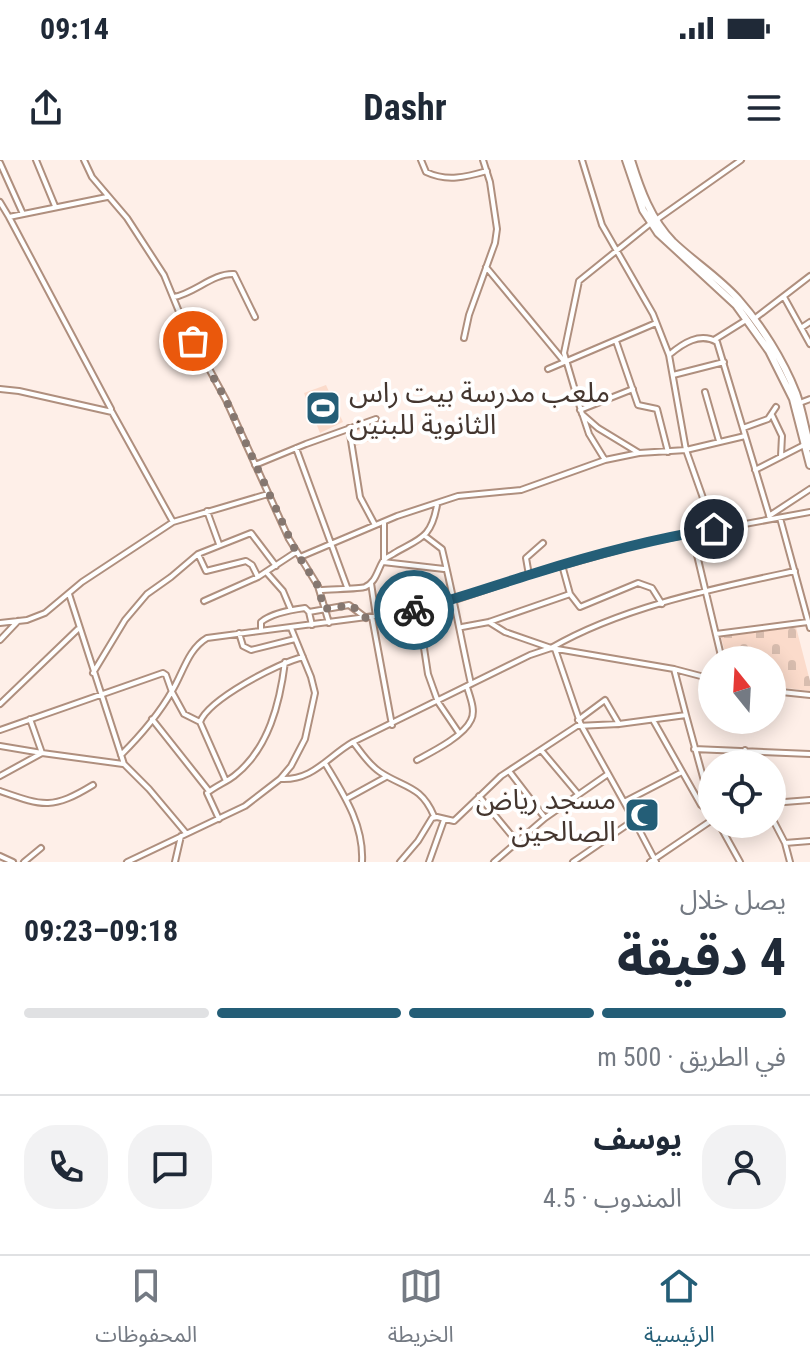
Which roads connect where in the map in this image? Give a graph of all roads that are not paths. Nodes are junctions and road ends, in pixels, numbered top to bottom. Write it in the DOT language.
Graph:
graph roads {
  1 [pos="36,160"];
  2 [pos="84,160"];
  3 [pos="421,160"];
  4 [pos="483,160"];
  5 [pos="582,160"];
  6 [pos="629,160"];
  7 [pos="741,160"];
  8 [pos="0,163"];
  9 [pos="487,171"];
  10 [pos="107,197"];
  11 [pos="0,202"];
  12 [pos="55,206"];
  13 [pos="23,214"];
  14 [pos="9,217"];
  15 [pos="653,222"];
  16 [pos="617,251"];
  17 [pos="486,267"];
  18 [pos="810,276"];
  19 [pos="174,297"];
  20 [pos="784,297"];
  21 [pos="255,317"];
  22 [pos="751,319"];
  23 [pos="810,322"];
  24 [pos="657,323"];
  25 [pos="801,328"];
  26 [pos="464,338"];
  27 [pos="714,340"];
  28 [pos="616,341"];
  29 [pos="810,344"];
  30 [pos="669,355"];
  31 [pos="724,362"];
  32 [pos="565,363"];
  33 [pos="548,369"];
  34 [pos="673,375"];
  35 [pos="0,389"];
  36 [pos="633,389"];
  37 [pos="705,392"];
  38 [pos="810,399"];
  39 [pos="797,404"];
  40 [pos="776,407"];
  41 [pos="112,412"];
  42 [pos="581,412"];
  43 [pos="772,415"];
  44 [pos="376,419"];
  45 [pos="349,428"];
  46 [pos="743,428"];
  47 [pos="745,436"];
  48 [pos="719,441"];
  49 [pos="807,446"];
  50 [pos="296,448"];
  51 [pos="686,450"];
  52 [pos="668,452"];
  53 [pos="639,453"];
  54 [pos="781,456"];
  55 [pos="605,460"];
  56 [pos="810,465"];
  57 [pos="255,466"];
  58 [pos="755,470"];
  59 [pos="810,489"];
  60 [pos="268,494"];
  61 [pos="437,505"];
  62 [pos="207,511"];
  63 [pos="810,514"];
  64 [pos="769,517"];
  65 [pos="780,518"];
  66 [pos="384,521"];
  67 [pos="173,522"];
  68 [pos="375,525"];
  69 [pos="714,529"];
  70 [pos="692,533"];
  71 [pos="425,536"];
  72 [pos="331,542"];
  73 [pos="543,543"];
  74 [pos="219,544"];
  75 [pos="198,554"];
  76 [pos="298,554"];
  77 [pos="383,561"];
  78 [pos="562,565"];
  79 [pos="276,566"];
  80 [pos="445,569"];
  81 [pos="795,571"];
  82 [pos="267,573"];
  83 [pos="529,575"];
  84 [pos="258,577"];
  85 [pos="371,583"];
  86 [pos="347,587"];
  87 [pos="319,590"];
  88 [pos="706,590"];
  89 [pos="69,594"];
  90 [pos="570,594"];
  91 [pos="455,600"];
  92 [pos="204,601"];
  93 [pos="662,604"];
  94 [pos="324,609"];
  95 [pos="418,609"];
  96 [pos="291,610"];
  97 [pos="309,612"];
  98 [pos="371,617"];
  99 [pos="18,621"];
  100 [pos="489,622"];
  101 [pos="0,623"];
  102 [pos="329,623"];
  103 [pos="312,625"];
  104 [pos="809,625"];
  105 [pos="461,627"];
  106 [pos="291,628"];
  107 [pos="78,629"];
  108 [pos="261,630"];
  109 [pos="239,633"];
  110 [pos="716,634"];
  111 [pos="295,639"];
  112 [pos="0,640"];
  113 [pos="719,646"];
  114 [pos="553,648"];
  115 [pos="303,657"];
  116 [pos="285,662"];
  117 [pos="674,669"];
  118 [pos="93,673"];
  119 [pos="698,675"];
  120 [pos="469,685"];
  121 [pos="172,692"];
  122 [pos="786,692"];
  123 [pos="810,695"];
  124 [pos="101,696"];
  125 [pos="0,702"];
  126 [pos="438,702"];
  127 [pos="686,715"];
  128 [pos="30,719"];
  129 [pos="152,719"];
  130 [pos="653,720"];
  131 [pos="200,722"];
  132 [pos="580,722"];
  133 [pos="619,724"];
  134 [pos="392,725"];
  135 [pos="0,730"];
  136 [pos="459,733"];
  137 [pos="353,742"];
  138 [pos="0,746"];
  139 [pos="694,749"];
  140 [pos="541,750"];
  141 [pos="745,750"];
  142 [pos="42,753"];
  143 [pos="786,753"];
  144 [pos="810,754"];
  145 [pos="121,755"];
  146 [pos="417,760"];
  147 [pos="698,762"];
  148 [pos="124,764"];
  149 [pos="326,765"];
  150 [pos="509,771"];
  151 [pos="683,772"];
  152 [pos="608,774"];
  153 [pos="0,776"];
  154 [pos="388,776"];
  155 [pos="280,779"];
  156 [pos="226,781"];
  157 [pos="93,785"];
  158 [pos="0,791"];
  159 [pos="209,791"];
  160 [pos="578,794"];
  161 [pos="479,796"];
  162 [pos="346,799"];
  163 [pos="698,800"];
  164 [pos="810,800"];
  165 [pos="624,802"];
  166 [pos="786,802"];
  167 [pos="435,817"];
  168 [pos="545,818"];
  169 [pos="219,819"];
  170 [pos="444,820"];
  171 [pos="634,820"];
  172 [pos="698,830"];
  173 [pos="183,834"];
  174 [pos="727,838"];
  175 [pos="782,838"];
  176 [pos="810,841"];
  177 [pos="517,842"];
  178 [pos="785,843"];
  179 [pos="41,848"];
  180 [pos="0,856"];
  181 [pos="653,861"];
  182 [pos="13,862"];
  183 [pos="24,862"];
  184 [pos="127,862"];
  185 [pos="175,862"];
  186 [pos="362,862"];
  187 [pos="400,862"];
  188 [pos="429,862"];
  189 [pos="494,862"];
  190 [pos="573,862"];
  191 [pos="740,862"];
  192 [pos="790,862"];
  1 -- 12 [label="street"];
  2 -- 10 [label="street"];
  3 -- 9 [label="street"];
  4 -- 9 [label="street"];
  5 -- 16 [label="street"];
  6 -- 15 [label="main road"];
  7 -- 15 [label="street"];
  8 -- 13 [label="street"];
  9 -- 17 [label="street"];
  10 -- 12 [label="street"];
  10 -- 19 [label="street"];
  11 -- 14 [label="street"];
  12 -- 13 [label="street"];
  13 -- 14 [label="street"];
  14 -- 41 [label="street"];
  15 -- 16 [label="street"];
  15 -- 22 [label="main road"];
  16 -- 24 [label="street"];
  16 -- 32 [label="street"];
  17 -- 26 [label="street"];
  17 -- 32 [label="street"];
  18 -- 20 [label="street"];
  19 -- 21 [label="street"];
  19 -- 57 [label="street"];
  20 -- 22 [label="street"];
  20 -- 25 [label="street"];
  22 -- 27 [label="street"];
  22 -- 39 [label="main road"];
  23 -- 25 [label="street"];
  24 -- 28 [label="street"];
  24 -- 30 [label="street"];
  25 -- 29 [label="street"];
  27 -- 30 [label="street"];
  27 -- 31 [label="street"];
  28 -- 32 [label="street"];
  28 -- 36 [label="street"];
  30 -- 34 [label="street"];
  31 -- 34 [label="street"];
  31 -- 46 [label="street"];
  32 -- 33 [label="street"];
  32 -- 42 [label="street"];
  34 -- 51 [label="street"];
  35 -- 41 [label="street"];
  36 -- 42 [label="street"];
  36 -- 52 [label="street"];
  37 -- 48 [label="street"];
  38 -- 39 [label="street"];
  39 -- 49 [label="main road"];
  40 -- 43 [label="street"];
  41 -- 67 [label="street"];
  42 -- 53 [label="street"];
  42 -- 55 [label="street"];
  43 -- 46 [label="street"];
  43 -- 54 [label="street"];
  44 -- 45 [label="street"];
  45 -- 50 [label="street"];
  45 -- 68 [label="street"];
  46 -- 47 [label="street"];
  47 -- 48 [label="street"];
  47 -- 58 [label="street"];
  48 -- 51 [label="street"];
  49 -- 54 [label="street"];
  49 -- 56 [label="main road"];
  50 -- 57 [label="street"];
  50 -- 72 [label="street"];
  51 -- 52 [label="street"];
  51 -- 69 [label="street"];
  52 -- 53 [label="street"];
  53 -- 55 [label="street"];
  54 -- 58 [label="street"];
  55 -- 61 [label="street"];
  57 -- 60 [label="street"];
  58 -- 64 [label="street"];
  59 -- 64 [label="street"];
  60 -- 62 [label="street"];
  60 -- 76 [label="street"];
  61 -- 66 [label="street"];
  61 -- 71 [label="street"];
  62 -- 67 [label="street"];
  62 -- 74 [label="street"];
  63 -- 65 [label="street"];
  64 -- 65 [label="street"];
  64 -- 69 [label="street"];
  65 -- 81 [label="street"];
  66 -- 68 [label="street"];
  66 -- 77 [label="street"];
  67 -- 89 [label="street"];
  68 -- 72 [label="street"];
  69 -- 70 [label="street"];
  70 -- 78 [label="street"];
  70 -- 88 [label="street"];
  71 -- 77 [label="street"];
  71 -- 80 [label="street"];
  72 -- 76 [label="street"];
  72 -- 86 [label="street"];
  73 -- 83 [label="street"];
  74 -- 75 [label="street"];
  74 -- 79 [label="street"];
  75 -- 84 [label="street"];
  75 -- 118 [label="street"];
  76 -- 79 [label="street"];
  76 -- 87 [label="street"];
  77 -- 80 [label="street"];
  77 -- 85 [label="street"];
  78 -- 83 [label="street"];
  78 -- 90 [label="street"];
  79 -- 82 [label="street"];
  80 -- 91 [label="street"];
  81 -- 88 [label="street"];
  81 -- 104 [label="street"];
  82 -- 84 [label="street"];
  82 -- 96 [label="street"];
  83 -- 91 [label="street"];
  84 -- 92 [label="street"];
  85 -- 86 [label="street"];
  85 -- 98 [label="street"];
  86 -- 87 [label="street"];
  87 -- 94 [label="street"];
  88 -- 93 [label="street"];
  88 -- 110 [label="street"];
  89 -- 99 [label="street"];
  89 -- 107 [label="street"];
  90 -- 93 [label="street"];
  90 -- 100 [label="street"];
  91 -- 95 [label="street"];
  91 -- 105 [label="street"];
  93 -- 114 [label="street"];
  94 -- 97 [label="street"];
  94 -- 98 [label="street"];
  94 -- 102 [label="street"];
  95 -- 98 [label="street"];
  95 -- 126 [label="street"];
  96 -- 97 [label="street"];
  96 -- 108 [label="street"];
  97 -- 103 [label="street"];
  98 -- 102 [label="street"];
  98 -- 134 [label="street"];
  99 -- 101 [label="street"];
  99 -- 112 [label="street"];
  100 -- 105 [label="street"];
  100 -- 114 [label="street"];
  102 -- 103 [label="street"];
  103 -- 106 [label="street"];
  104 -- 110 [label="street"];
  105 -- 120 [label="street"];
  106 -- 108 [label="street"];
  106 -- 111 [label="street"];
  107 -- 118 [label="street"];
  107 -- 125 [label="street"];
  108 -- 109 [label="street"];
  109 -- 111 [label="street"];
  109 -- 121 [label="street"];
  110 -- 113 [label="street"];
  111 -- 115 [label="street"];
  114 -- 117 [label="street"];
  114 -- 120 [label="street"];
  114 -- 132 [label="street"];
  115 -- 116 [label="street"];
  115 -- 155 [label="street"];
  116 -- 131 [label="street"];
  116 -- 156 [label="street"];
  117 -- 119 [label="street"];
  117 -- 127 [label="street"];
  118 -- 124 [label="street"];
  120 -- 126 [label="street"];
  120 -- 136 [label="street"];
  121 -- 124 [label="street"];
  121 -- 129 [label="street"];
  121 -- 131 [label="street"];
  122 -- 123 [label="street"];
  124 -- 128 [label="street"];
  124 -- 145 [label="street"];
  126 -- 134 [label="street"];
  126 -- 136 [label="street"];
  127 -- 130 [label="street"];
  127 -- 139 [label="street"];
  128 -- 135 [label="street"];
  128 -- 142 [label="street"];
  129 -- 145 [label="street"];
  129 -- 159 [label="street"];
  130 -- 133 [label="street"];
  130 -- 151 [label="street"];
  131 -- 156 [label="street"];
  132 -- 133 [label="street"];
  132 -- 133 [label="street"];
  132 -- 140 [label="street"];
  132 -- 152 [label="street"];
  134 -- 137 [label="street"];
  136 -- 146 [label="street"];
  137 -- 149 [label="street"];
  137 -- 154 [label="street"];
  138 -- 142 [label="street"];
  139 -- 141 [label="street"];
  139 -- 147 [label="street"];
  140 -- 150 [label="street"];
  140 -- 160 [label="street"];
  142 -- 148 [label="street"];
  142 -- 153 [label="street"];
  143 -- 144 [label="street"];
  145 -- 148 [label="street"];
  148 -- 173 [label="street"];
  149 -- 155 [label="street"];
  149 -- 162 [label="street"];
  150 -- 161 [label="street"];
  150 -- 168 [label="street"];
  151 -- 163 [label="street"];
  151 -- 165 [label="street"];
  152 -- 160 [label="street"];
  152 -- 165 [label="street"];
  154 -- 162 [label="street"];
  154 -- 167 [label="street"];
  155 -- 169 [label="street"];
  156 -- 159 [label="street"];
  157 -- 158 [label="street"];
  159 -- 169 [label="street"];
  160 -- 168 [label="street"];
  161 -- 170 [label="street"];
  161 -- 177 [label="street"];
  162 -- 186 [label="street"];
  164 -- 166 [label="street"];
  165 -- 171 [label="street"];
  167 -- 170 [label="street"];
  167 -- 187 [label="street"];
  168 -- 177 [label="street"];
  169 -- 173 [label="street"];
  170 -- 188 [label="street"];
  171 -- 181 [label="street"];
  171 -- 190 [label="street"];
  172 -- 181 [label="street"];
  173 -- 184 [label="street"];
  173 -- 185 [label="street"];
  174 -- 191 [label="street"];
  175 -- 178 [label="street"];
  176 -- 178 [label="street"];
  177 -- 189 [label="street"];
  178 -- 192 [label="street"];
  179 -- 183 [label="street"];
  180 -- 182 [label="street"];
}
